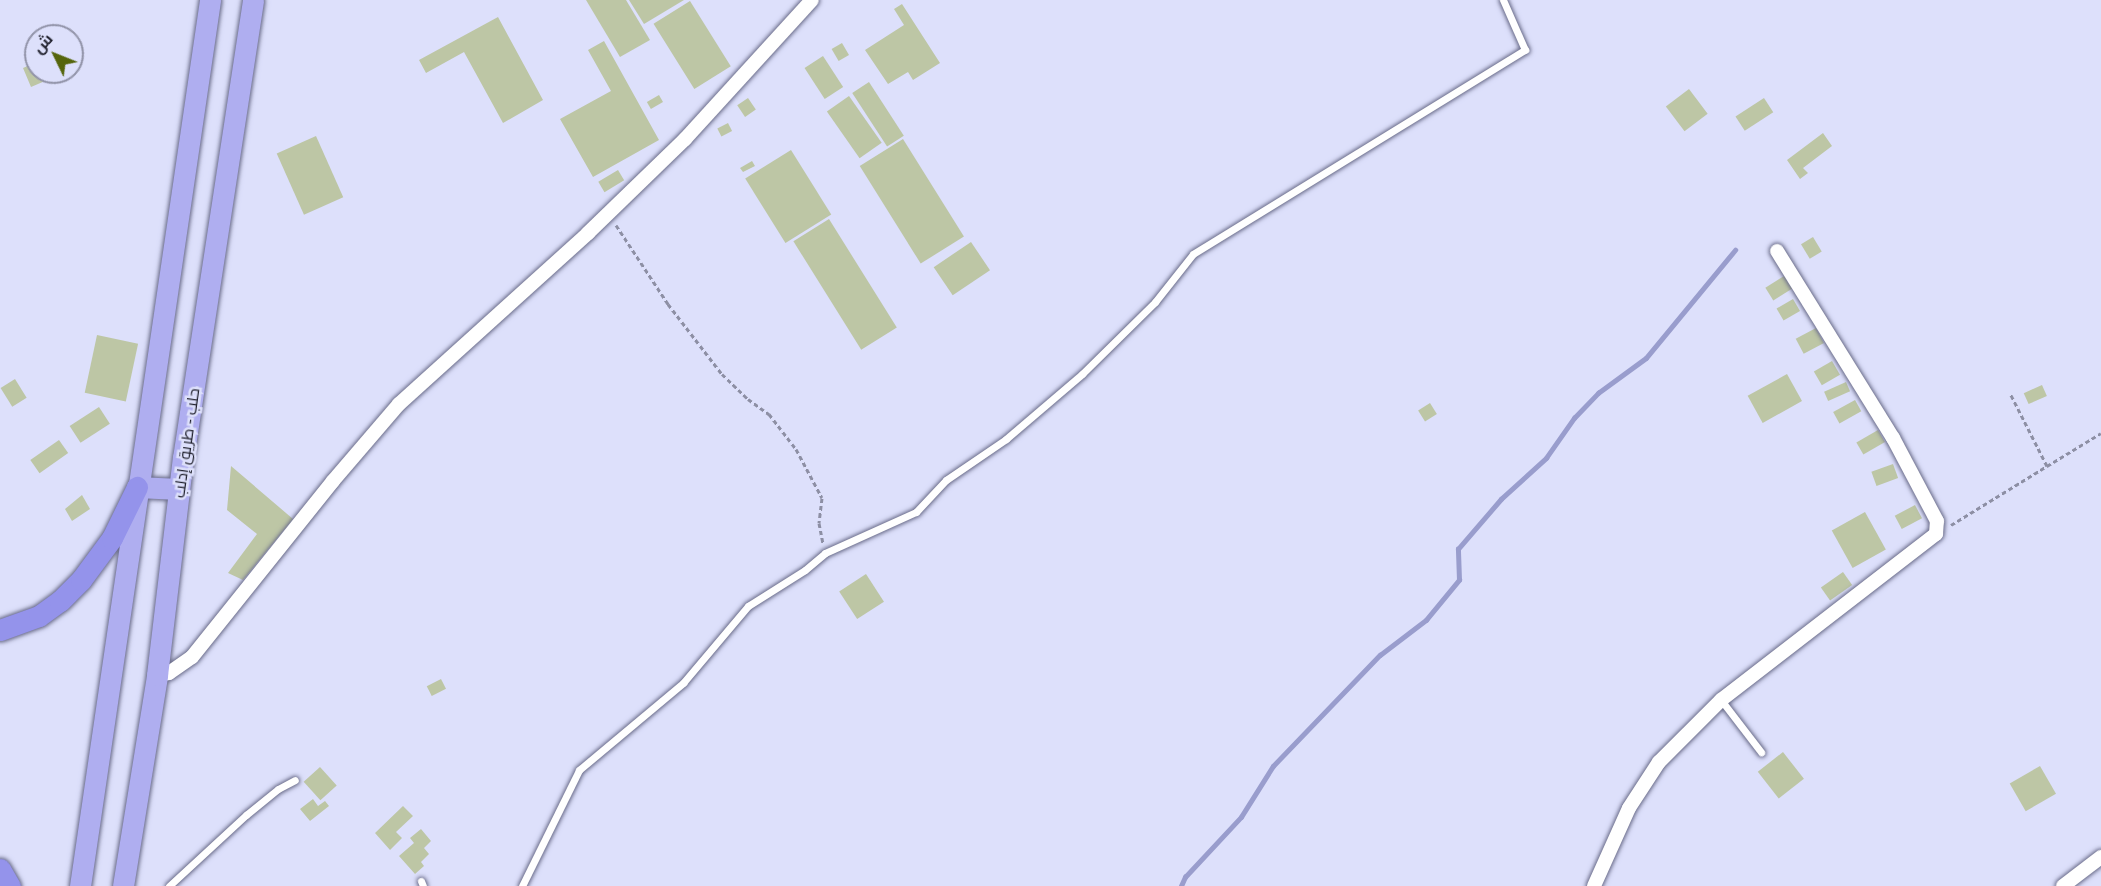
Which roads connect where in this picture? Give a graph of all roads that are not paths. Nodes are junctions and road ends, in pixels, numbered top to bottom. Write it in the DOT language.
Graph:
graph roads {
  1 [pos="210,0"];
  2 [pos="253,0"];
  3 [pos="812,0"];
  4 [pos="1503,0"];
  5 [pos="1777,252"];
  6 [pos="137,487"];
  7 [pos="179,489"];
  8 [pos="0,630"];
  9 [pos="157,675"];
  10 [pos="1721,700"];
  11 [pos="1761,752"];
  12 [pos="295,780"];
  13 [pos="2101,857"];
  14 [pos="0,869"];
  15 [pos="10,886"];
  16 [pos="80,886"];
  17 [pos="123,886"];
  18 [pos="169,886"];
  19 [pos="522,886"];
  20 [pos="1594,886"];
  21 [pos="2063,886"];
  1 -- 6 [label="main road"];
  2 -- 7 [label="main road, حلب - طريق إدلب"];
  3 -- 9 [label="street"];
  4 -- 19 [label="lane"];
  5 -- 10 [label="street"];
  6 -- 7 [label="main road"];
  6 -- 8 [label="highway"];
  6 -- 16 [label="main road"];
  7 -- 9 [label="main road, حلب - طريق إدلب"];
  9 -- 17 [label="main road, حلب - طريق إدلب"];
  10 -- 11 [label="lane"];
  10 -- 20 [label="street"];
  12 -- 18 [label="lane"];
  13 -- 21 [label="street"];
  14 -- 15 [label="highway"];
}
